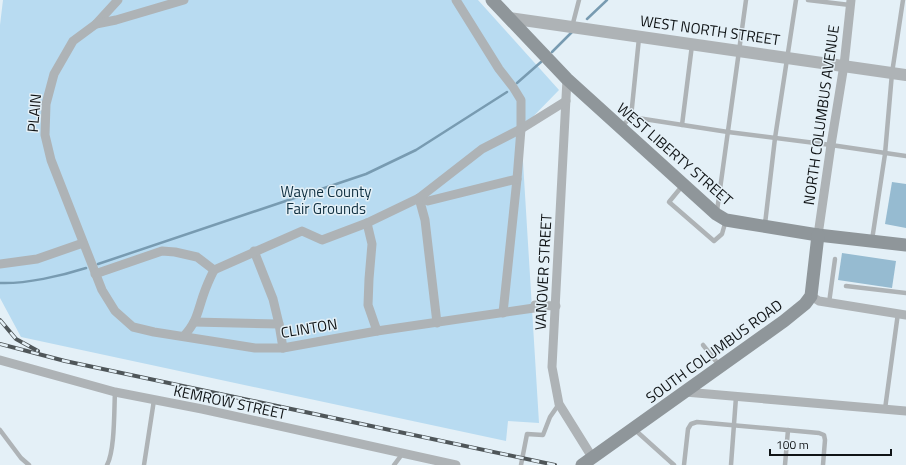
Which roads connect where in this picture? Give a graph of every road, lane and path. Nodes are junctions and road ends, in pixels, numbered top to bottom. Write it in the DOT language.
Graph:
graph roads {
  1 [pos="118,0"];
  2 [pos="184,0"];
  3 [pos="456,0"];
  4 [pos="492,0"];
  5 [pos="579,0"];
  6 [pos="746,0"];
  7 [pos="796,0"];
  8 [pos="808,0"];
  9 [pos="903,0"];
  10 [pos="851,3"];
  11 [pos="509,18"];
  12 [pos="96,24"];
  13 [pos="572,27"];
  14 [pos="640,36"];
  15 [pos="693,44"];
  16 [pos="738,50"];
  17 [pos="787,57"];
  18 [pos="844,65"];
  19 [pos="892,73"];
  20 [pos="906,75"];
  21 [pos="567,79"];
  22 [pos="566,101"];
  23 [pos="631,117"];
  24 [pos="682,125"];
  25 [pos="620,128"];
  26 [pos="521,129"];
  27 [pos="728,132"];
  28 [pos="775,138"];
  29 [pos="831,145"];
  30 [pos="885,154"];
  31 [pos="906,156"];
  32 [pos="517,179"];
  33 [pos="683,185"];
  34 [pos="419,198"];
  35 [pos="721,217"];
  36 [pos="367,223"];
  37 [pos="765,226"];
  38 [pos="818,234"];
  39 [pos="872,240"];
  40 [pos="83,243"];
  41 [pos="906,245"];
  42 [pos="254,251"];
  43 [pos="835,259"];
  44 [pos="0,264"];
  45 [pos="214,270"];
  46 [pos="94,272"];
  47 [pos="846,286"];
  48 [pos="906,293"];
  49 [pos="811,296"];
  50 [pos="829,303"];
  51 [pos="556,306"];
  52 [pos="503,313"];
  53 [pos="904,313"];
  54 [pos="194,322"];
  55 [pos="437,323"];
  56 [pos="280,324"];
  57 [pos="377,331"];
  58 [pos="184,336"];
  59 [pos="703,345"];
  60 [pos="283,348"];
  61 [pos="0,360"];
  62 [pos="720,367"];
  63 [pos="115,392"];
  64 [pos="685,392"];
  65 [pos="736,397"];
  66 [pos="154,400"];
  67 [pos="559,404"];
  68 [pos="885,409"];
  69 [pos="906,411"];
  70 [pos="734,425"];
  71 [pos="634,429"];
  72 [pos="0,430"];
  73 [pos="788,430"];
  74 [pos="403,453"];
  75 [pos="587,461"];
  76 [pos="29,465"];
  77 [pos="107,465"];
  78 [pos="144,465"];
  79 [pos="394,465"];
  80 [pos="456,465"];
  81 [pos="521,465"];
  82 [pos="674,465"];
  83 [pos="684,465"];
  84 [pos="731,465"];
  85 [pos="785,465"];
  86 [pos="823,465"];
  1 -- 12 [label="street, PLAIN"];
  2 -- 12 [label="street"];
  3 -- 26 [label="street"];
  4 -- 11 [label="main road, WEST LIBERTY STREET"];
  5 -- 13 [label="lane"];
  6 -- 16 [label="lane"];
  7 -- 17 [label="lane"];
  8 -- 10 [label="lane"];
  9 -- 19 [label="lane"];
  10 -- 18 [label="street, NORTH COLUMBUS AVENUE"];
  11 -- 13 [label="street, WEST NORTH STREET"];
  11 -- 21 [label="main road, WEST LIBERTY STREET"];
  12 -- 40 [label="street, PLAIN"];
  13 -- 14 [label="street, WEST NORTH STREET"];
  14 -- 15 [label="street, WEST NORTH STREET"];
  14 -- 23 [label="lane"];
  15 -- 16 [label="street, WEST NORTH STREET"];
  15 -- 24 [label="lane"];
  16 -- 17 [label="street, WEST NORTH STREET"];
  16 -- 27 [label="lane"];
  17 -- 18 [label="street, WEST NORTH STREET"];
  17 -- 28 [label="lane"];
  18 -- 19 [label="street, WEST NORTH STREET"];
  18 -- 29 [label="street, NORTH COLUMBUS AVENUE"];
  19 -- 20 [label="street, WEST NORTH STREET"];
  19 -- 30 [label="lane"];
  21 -- 22 [label="street, VANOVER STREET"];
  21 -- 25 [label="main road, WEST LIBERTY STREET"];
  22 -- 26 [label="street"];
  22 -- 51 [label="street, VANOVER STREET"];
  23 -- 24 [label="lane"];
  23 -- 25 [label="lane"];
  24 -- 27 [label="lane"];
  25 -- 33 [label="main road, WEST LIBERTY STREET"];
  26 -- 32 [label="street"];
  26 -- 34 [label="street"];
  27 -- 28 [label="lane"];
  27 -- 35 [label="lane"];
  28 -- 29 [label="lane"];
  28 -- 37 [label="lane"];
  29 -- 30 [label="lane"];
  29 -- 38 [label="street, NORTH COLUMBUS AVENUE"];
  30 -- 31 [label="lane"];
  30 -- 39 [label="lane"];
  32 -- 34 [label="street"];
  32 -- 52 [label="street"];
  33 -- 35 [label="main road, WEST LIBERTY STREET"];
  33 -- 35 [label="lane"];
  34 -- 36 [label="street"];
  34 -- 55 [label="street"];
  35 -- 37 [label="main road, WEST LIBERTY STREET"];
  36 -- 42 [label="street"];
  36 -- 57 [label="street"];
  37 -- 38 [label="main road, WEST LIBERTY STREET"];
  38 -- 39 [label="main road, WEST LIBERTY STREET"];
  38 -- 49 [label="main road"];
  39 -- 41 [label="main road, WEST LIBERTY STREET"];
  40 -- 44 [label="street"];
  40 -- 46 [label="street, PLAIN"];
  42 -- 45 [label="street"];
  42 -- 56 [label="street"];
  43 -- 50 [label="lane"];
  45 -- 46 [label="street"];
  45 -- 54 [label="street"];
  46 -- 58 [label="street, CLINTON"];
  47 -- 48 [label="lane"];
  49 -- 50 [label="street"];
  49 -- 62 [label="main road, SOUTH COLUMBUS ROAD"];
  50 -- 53 [label="street"];
  51 -- 52 [label="street, CLINTON"];
  51 -- 67 [label="street, VANOVER STREET"];
  52 -- 55 [label="street, CLINTON"];
  53 -- 68 [label="lane"];
  54 -- 56 [label="street"];
  54 -- 58 [label="street"];
  55 -- 57 [label="street, CLINTON"];
  56 -- 60 [label="street"];
  57 -- 60 [label="street, CLINTON"];
  58 -- 60 [label="street, CLINTON"];
  59 -- 62 [label="lane"];
  61 -- 63 [label="street, KEMROW STREET"];
  62 -- 64 [label="main road, SOUTH COLUMBUS ROAD"];
  63 -- 66 [label="street, KEMROW STREET"];
  63 -- 77 [label="lane"];
  64 -- 65 [label="street"];
  64 -- 71 [label="main road, SOUTH COLUMBUS ROAD"];
  65 -- 68 [label="street"];
  65 -- 70 [label="lane"];
  66 -- 74 [label="street, KEMROW STREET"];
  66 -- 78 [label="lane"];
  67 -- 75 [label="street, VANOVER STREET"];
  67 -- 81 [label="lane"];
  68 -- 69 [label="street"];
  70 -- 73 [label="lane"];
  70 -- 83 [label="lane"];
  70 -- 84 [label="lane"];
  71 -- 75 [label="main road, SOUTH COLUMBUS ROAD"];
  71 -- 82 [label="lane"];
  72 -- 76 [label="lane"];
  73 -- 85 [label="lane"];
  73 -- 86 [label="lane"];
  74 -- 79 [label="lane"];
  74 -- 80 [label="street, KEMROW STREET"];
}
